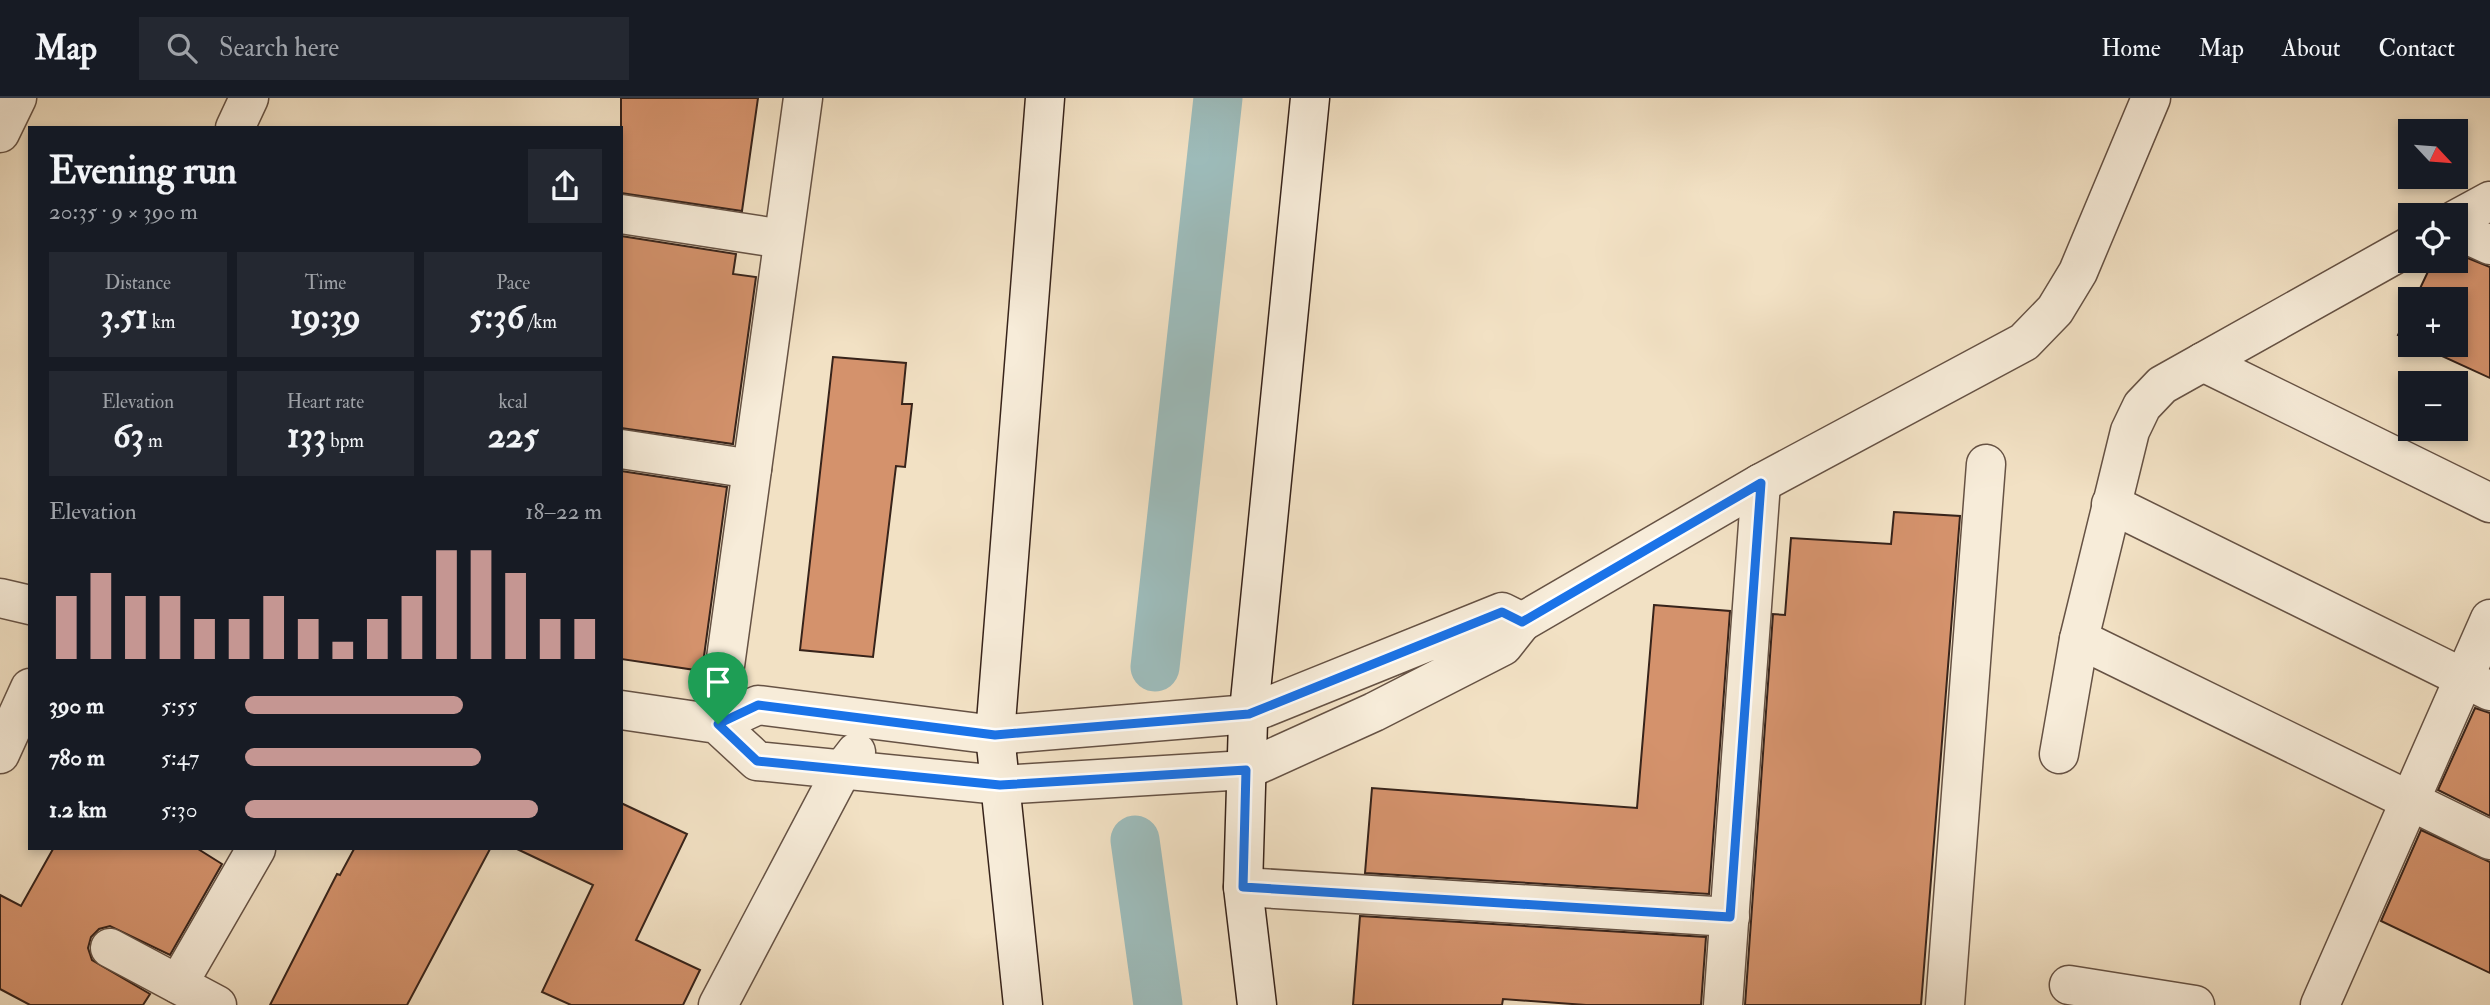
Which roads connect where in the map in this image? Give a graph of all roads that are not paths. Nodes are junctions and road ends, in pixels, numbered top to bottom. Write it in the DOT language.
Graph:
graph roads {
  1 [pos="16,98"];
  2 [pos="249,98"];
  3 [pos="803,98"];
  4 [pos="1045,98"];
  5 [pos="1310,98"];
  6 [pos="2151,98"];
  7 [pos="237,126"];
  8 [pos="0,133"];
  9 [pos="2490,201"];
  10 [pos="2468,213"];
  11 [pos="623,214"];
  12 [pos="2468,235"];
  13 [pos="783,239"];
  14 [pos="2490,246"];
  15 [pos="2398,253"];
  16 [pos="2203,362"];
  17 [pos="623,449"];
  18 [pos="1986,464"];
  19 [pos="752,468"];
  20 [pos="1761,483"];
  21 [pos="2490,503"];
  22 [pos="2111,504"];
  23 [pos="2490,619"];
  24 [pos="1522,622"];
  25 [pos="2079,639"];
  26 [pos="0,673"];
  27 [pos="2477,685"];
  28 [pos="28,686"];
  29 [pos="28,691"];
  30 [pos="623,710"];
  31 [pos="1249,714"];
  32 [pos="879,722"];
  33 [pos="718,724"];
  34 [pos="995,735"];
  35 [pos="0,754"];
  36 [pos="2059,754"];
  37 [pos="842,770"];
  38 [pos="1246,770"];
  39 [pos="1000,785"];
  40 [pos="2410,800"];
  41 [pos="2490,840"];
  42 [pos="255,850"];
  43 [pos="1243,887"];
  44 [pos="1730,917"];
  45 [pos="110,948"];
  46 [pos="178,984"];
  47 [pos="2069,985"];
  48 [pos="217,1005"];
  49 [pos="718,1005"];
  50 [pos="1023,1005"];
  51 [pos="1257,1005"];
  52 [pos="1723,1005"];
  53 [pos="1945,1005"];
  54 [pos="2195,1005"];
  55 [pos="2320,1005"];
  1 -- 8 [label="street"];
  2 -- 7 [label="street"];
  3 -- 13 [label="street"];
  4 -- 34 [label="street"];
  5 -- 31 [label="street"];
  6 -- 20 [label="street"];
  9 -- 10 [label="street"];
  11 -- 13 [label="street"];
  12 -- 14 [label="street"];
  13 -- 19 [label="street"];
  15 -- 16 [label="street"];
  16 -- 21 [label="street"];
  16 -- 22 [label="street"];
  17 -- 19 [label="street"];
  18 -- 53 [label="street"];
  19 -- 33 [label="street"];
  20 -- 24 [label="street"];
  20 -- 44 [label="street"];
  22 -- 25 [label="street"];
  22 -- 27 [label="street"];
  23 -- 27 [label="street"];
  24 -- 31 [label="street"];
  24 -- 38 [label="street"];
  25 -- 36 [label="street"];
  25 -- 40 [label="street"];
  26 -- 28 [label="street"];
  27 -- 40 [label="street"];
  29 -- 35 [label="street"];
  30 -- 33 [label="street"];
  31 -- 34 [label="street"];
  31 -- 38 [label="street"];
  32 -- 33 [label="street"];
  32 -- 34 [label="street"];
  32 -- 37 [label="street"];
  33 -- 37 [label="street"];
  34 -- 39 [label="street"];
  37 -- 39 [label="street"];
  37 -- 49 [label="street"];
  38 -- 39 [label="street"];
  38 -- 43 [label="street"];
  39 -- 50 [label="street"];
  40 -- 41 [label="street"];
  40 -- 55 [label="street"];
  42 -- 46 [label="street"];
  43 -- 44 [label="street"];
  43 -- 51 [label="street"];
  44 -- 52 [label="street"];
  45 -- 46 [label="street"];
  46 -- 48 [label="street"];
  47 -- 54 [label="street"];
}
